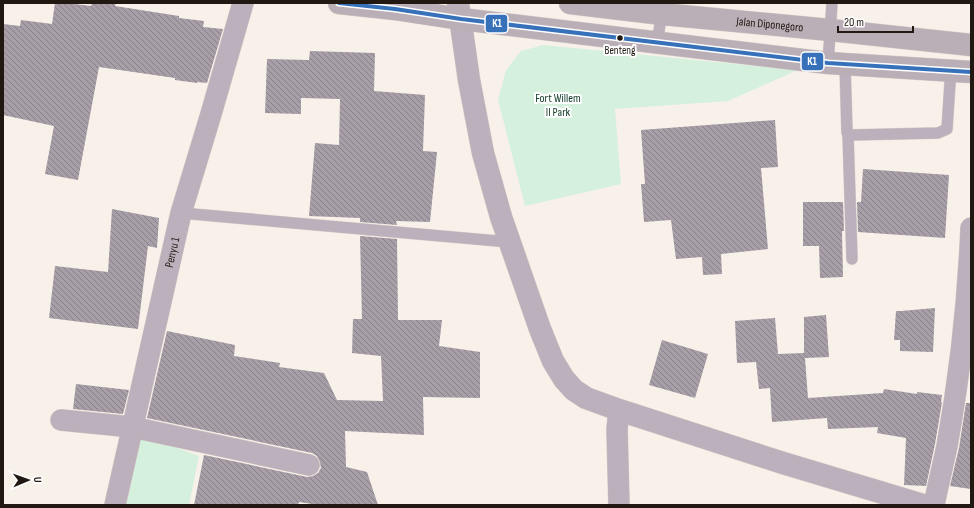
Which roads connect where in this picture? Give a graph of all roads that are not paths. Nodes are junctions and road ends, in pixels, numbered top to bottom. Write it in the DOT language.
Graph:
graph roads {
  1 [pos="243,3"];
  2 [pos="339,3"];
  3 [pos="570,3"];
  4 [pos="832,3"];
  5 [pos="406,7"];
  6 [pos="662,9"];
  7 [pos="460,11"];
  8 [pos="830,30"];
  9 [pos="657,43"];
  10 [pos="971,45"];
  11 [pos="836,63"];
  12 [pos="962,72"];
  13 [pos="848,135"];
  14 [pos="181,213"];
  15 [pos="971,228"];
  16 [pos="509,242"];
  17 [pos="852,259"];
  18 [pos="618,410"];
  19 [pos="61,420"];
  20 [pos="132,427"];
  21 [pos="309,465"];
  22 [pos="115,505"];
  23 [pos="619,505"];
  24 [pos="923,505"];
  25 [pos="934,505"];
  1 -- 14 [label="street, Penyu 1"];
  2 -- 5 [label="highway"];
  3 -- 6 [label="highway, Jalan Diponegoro"];
  4 -- 8 [label="lane"];
  5 -- 7 [label="highway"];
  6 -- 8 [label="highway, Jalan Diponegoro"];
  6 -- 9 [label="lane"];
  7 -- 9 [label="highway"];
  7 -- 16 [label="street"];
  8 -- 10 [label="highway, Jalan Diponegoro"];
  8 -- 11 [label="lane"];
  9 -- 11 [label="highway"];
  11 -- 12 [label="highway"];
  11 -- 13 [label="lane"];
  12 -- 13 [label="lane"];
  13 -- 17 [label="lane"];
  14 -- 16 [label="lane"];
  14 -- 20 [label="street, Penyu 1"];
  15 -- 25 [label="street"];
  16 -- 18 [label="street"];
  18 -- 23 [label="street"];
  18 -- 24 [label="street"];
  19 -- 20 [label="street"];
  20 -- 21 [label="street"];
  20 -- 22 [label="street, Penyu 1"];
}
